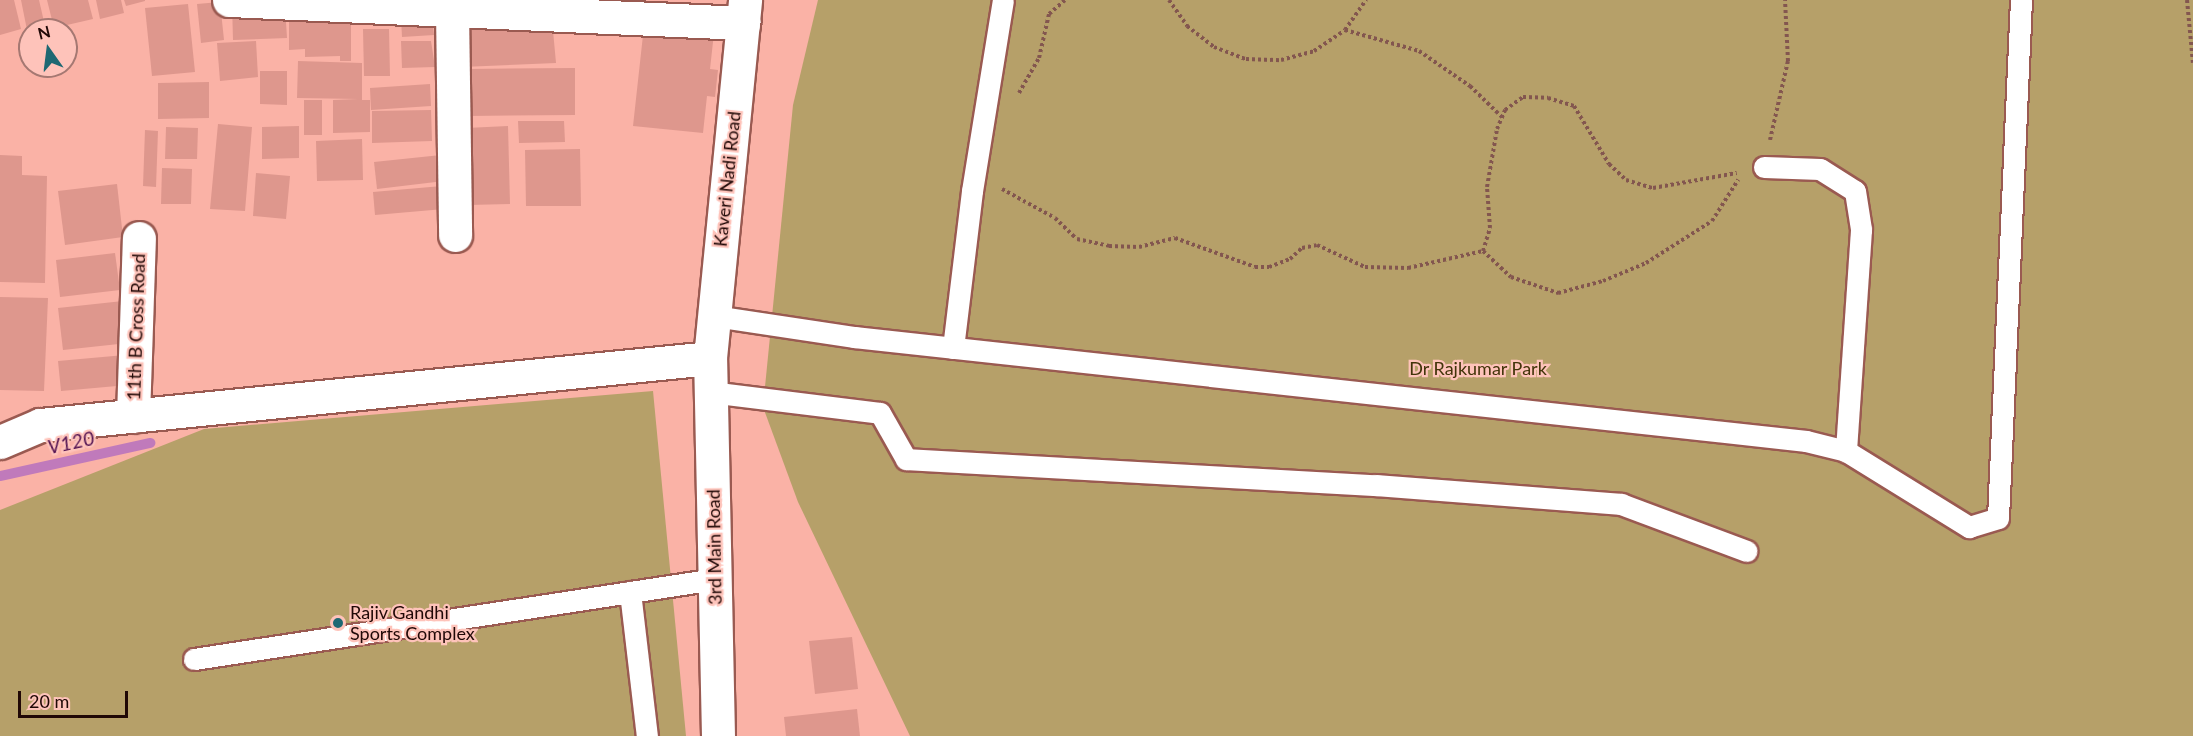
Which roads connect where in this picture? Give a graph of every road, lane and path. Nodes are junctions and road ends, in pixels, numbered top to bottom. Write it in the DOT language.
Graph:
graph roads {
  1 [pos="229,0"];
  2 [pos="1002,0"];
  3 [pos="1065,0"];
  4 [pos="1169,0"];
  5 [pos="1366,0"];
  6 [pos="1785,0"];
  7 [pos="2021,0"];
  8 [pos="2187,0"];
  9 [pos="452,10"];
  10 [pos="744,11"];
  11 [pos="1345,30"];
  12 [pos="2193,63"];
  13 [pos="1016,97"];
  14 [pos="1502,117"];
  15 [pos="1764,167"];
  16 [pos="998,183"];
  17 [pos="455,235"];
  18 [pos="139,238"];
  19 [pos="1483,250"];
  20 [pos="714,316"];
  21 [pos="953,348"];
  22 [pos="710,358"];
  23 [pos="710,392"];
  24 [pos="133,416"];
  25 [pos="0,442"];
  26 [pos="1846,451"];
  27 [pos="1748,551"];
  28 [pos="715,579"];
  29 [pos="630,592"];
  30 [pos="194,659"];
  31 [pos="647,736"];
  32 [pos="718,736"];
  1 -- 9 [label="street"];
  2 -- 21 [label="lane"];
  3 -- 13 [label="path"];
  4 -- 11 [label="path"];
  5 -- 11 [label="path"];
  6 -- 15 [label="path"];
  7 -- 26 [label="lane"];
  8 -- 12 [label="path"];
  9 -- 10 [label="street"];
  9 -- 17 [label="street"];
  10 -- 20 [label="street, Kaveri Nadi Road"];
  11 -- 14 [label="path"];
  14 -- 19 [label="path"];
  14 -- 19 [label="path"];
  15 -- 26 [label="lane"];
  16 -- 19 [label="path"];
  18 -- 24 [label="street, 11th B Cross Road"];
  20 -- 21 [label="lane"];
  20 -- 22 [label="street, Kaveri Nadi Road"];
  21 -- 26 [label="lane"];
  22 -- 23 [label="street, 3rd Main Road"];
  22 -- 24 [label="street"];
  23 -- 27 [label="lane"];
  23 -- 28 [label="street, 3rd Main Road"];
  24 -- 25 [label="street"];
  28 -- 29 [label="lane"];
  28 -- 32 [label="street, 3rd Main Road"];
  29 -- 30 [label="lane"];
  29 -- 31 [label="lane"];
}
